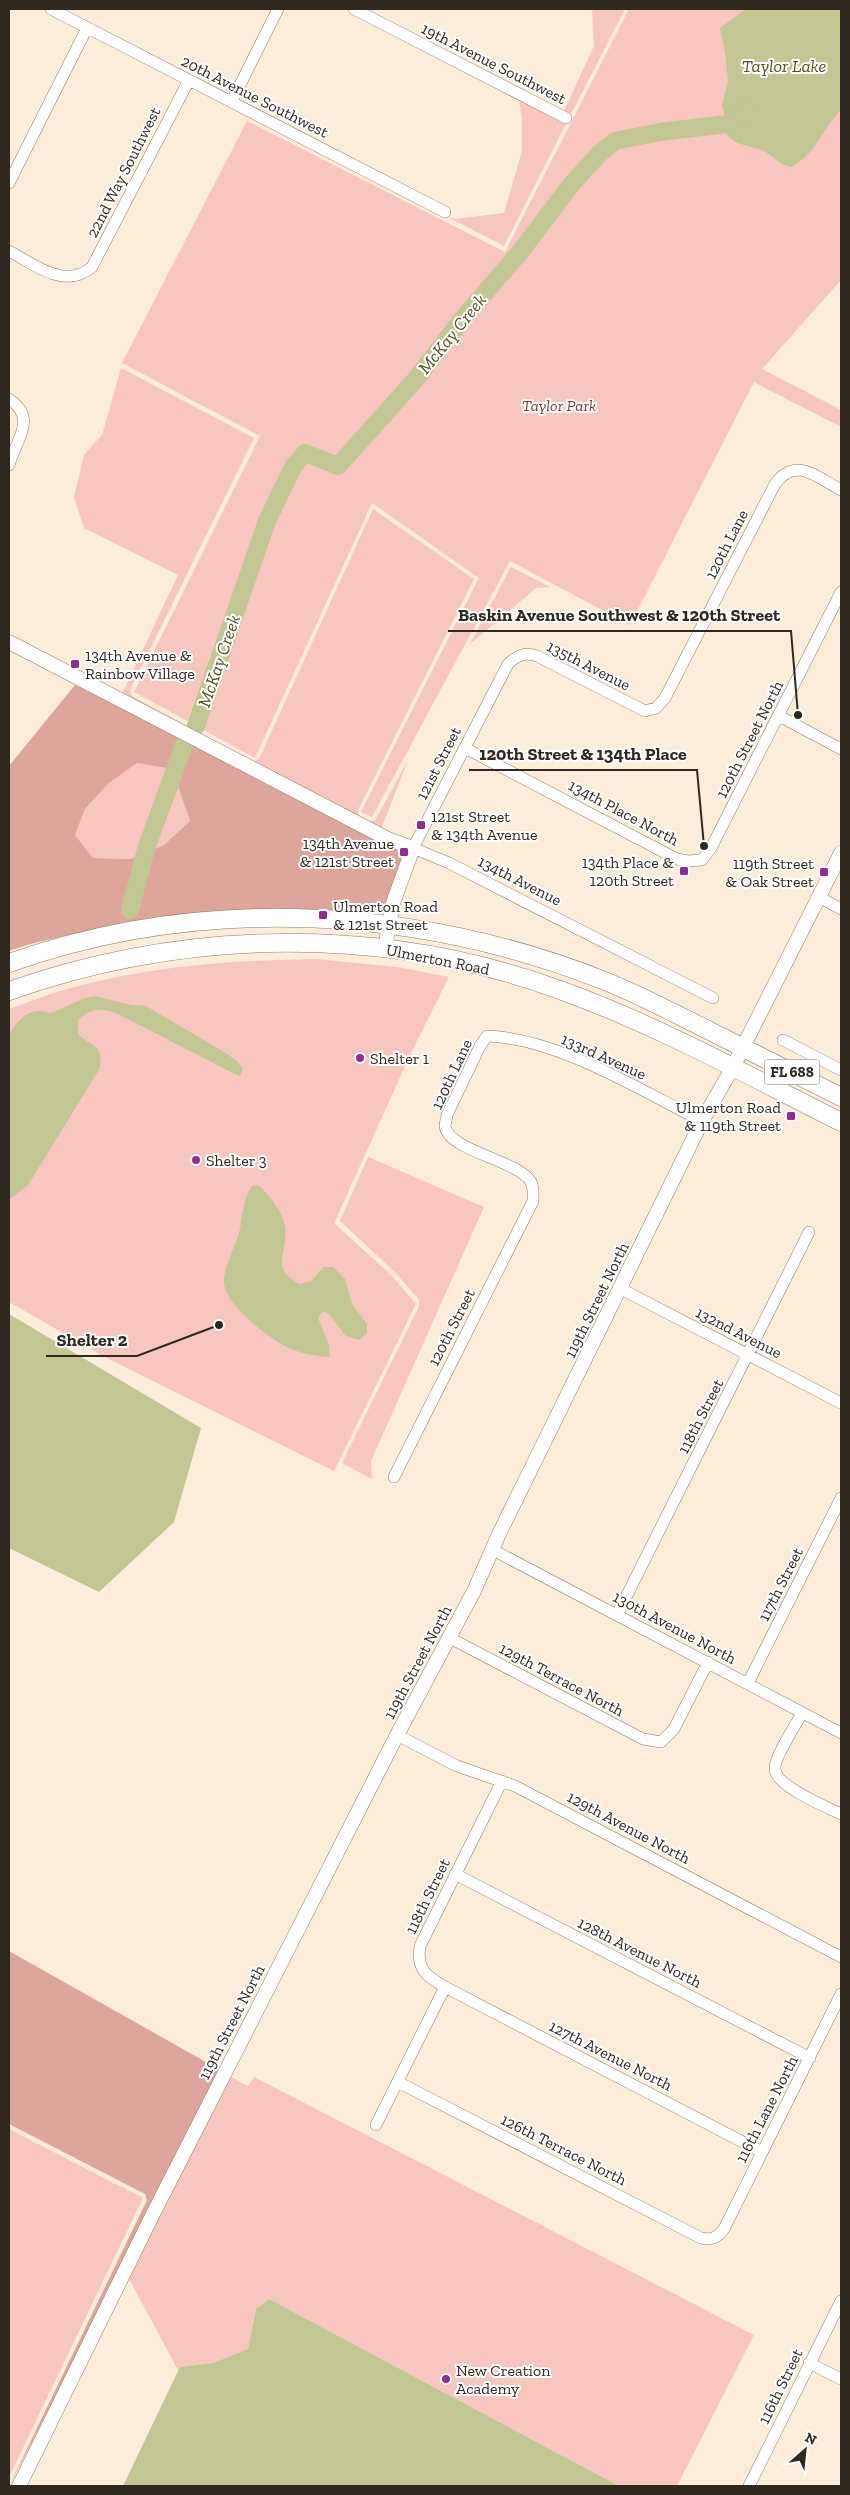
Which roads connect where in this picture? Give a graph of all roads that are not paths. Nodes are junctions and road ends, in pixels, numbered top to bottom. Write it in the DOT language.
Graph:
graph roads {
  1 [pos="51,9"];
  2 [pos="278,9"];
  3 [pos="354,9"];
  4 [pos="88,28"];
  5 [pos="189,80"];
  6 [pos="232,101"];
  7 [pos="566,118"];
  8 [pos="9,183"];
  9 [pos="445,212"];
  10 [pos="9,251"];
  11 [pos="9,399"];
  12 [pos="9,465"];
  13 [pos="841,490"];
  14 [pos="841,592"];
  15 [pos="9,642"];
  16 [pos="517,656"];
  17 [pos="645,711"];
  18 [pos="779,716"];
  19 [pos="465,748"];
  20 [pos="841,749"];
  21 [pos="413,848"];
  22 [pos="841,853"];
  23 [pos="688,861"];
  24 [pos="819,897"];
  25 [pos="841,908"];
  26 [pos="389,924"];
  27 [pos="385,948"];
  28 [pos="9,963"];
  29 [pos="9,991"];
  30 [pos="713,998"];
  31 [pos="487,1036"];
  32 [pos="783,1040"];
  33 [pos="742,1047"];
  34 [pos="732,1067"];
  35 [pos="841,1070"];
  36 [pos="841,1097"];
  37 [pos="702,1121"];
  38 [pos="841,1122"];
  39 [pos="534,1190"];
  40 [pos="809,1232"];
  41 [pos="621,1289"];
  42 [pos="749,1356"];
  43 [pos="841,1403"];
  44 [pos="394,1477"];
  45 [pos="841,1498"];
  46 [pos="493,1550"];
  47 [pos="617,1615"];
  48 [pos="450,1638"];
  49 [pos="708,1662"];
  50 [pos="748,1683"];
  51 [pos="802,1713"];
  52 [pos="841,1733"];
  53 [pos="397,1735"];
  54 [pos="502,1781"];
  55 [pos="841,1814"];
  56 [pos="455,1874"];
  57 [pos="841,1957"];
  58 [pos="445,1988"];
  59 [pos="841,1994"];
  60 [pos="810,2058"];
  61 [pos="398,2082"];
  62 [pos="376,2125"];
  63 [pos="762,2152"];
  64 [pos="717,2237"];
  65 [pos="841,2301"];
  66 [pos="809,2363"];
  67 [pos="841,2379"];
  68 [pos="19,2486"];
  69 [pos="748,2486"];
  1 -- 4 [label="street, 20th Avenue Southwest"];
  2 -- 6 [label="street"];
  3 -- 7 [label="street, 19th Avenue Southwest"];
  4 -- 5 [label="street, 20th Avenue Southwest"];
  4 -- 8 [label="street"];
  5 -- 6 [label="street, 20th Avenue Southwest"];
  5 -- 10 [label="street, 22nd Way Southwest"];
  6 -- 9 [label="street, 20th Avenue Southwest"];
  11 -- 12 [label="street"];
  13 -- 17 [label="street, 120th Lane"];
  14 -- 18 [label="street, 120th Street North"];
  15 -- 21 [label="street, 134th Avenue"];
  16 -- 17 [label="street, 135th Avenue"];
  16 -- 19 [label="street, 121st Street"];
  18 -- 20 [label="street"];
  18 -- 23 [label="street, 120th Street North"];
  19 -- 21 [label="street, 121st Street"];
  19 -- 23 [label="street, 134th Place North"];
  21 -- 26 [label="street, 121st Street"];
  21 -- 30 [label="street, 134th Avenue"];
  22 -- 24 [label="street, 119th Street North"];
  24 -- 25 [label="street"];
  24 -- 33 [label="street, 119th Street North"];
  26 -- 27 [label="street, 121st Street"];
  26 -- 28 [label="main road, Ulmerton Road / FL 688"];
  26 -- 33 [label="main road, Ulmerton Road / FL 688"];
  27 -- 29 [label="main road, Ulmerton Road / FL 688"];
  27 -- 34 [label="main road, Ulmerton Road / FL 688"];
  31 -- 37 [label="street, 133rd Avenue"];
  31 -- 39 [label="street, 120th Lane"];
  32 -- 35 [label="street"];
  33 -- 34 [label="street, 119th Street North"];
  33 -- 36 [label="main road, Ulmerton Road / FL 688"];
  34 -- 37 [label="street, 119th Street North"];
  34 -- 38 [label="main road, Ulmerton Road / FL 688"];
  37 -- 41 [label="street, 119th Street North"];
  39 -- 44 [label="street, 120th Street"];
  40 -- 42 [label="street, 118th Street"];
  41 -- 42 [label="street, 132nd Avenue"];
  41 -- 46 [label="street, 119th Street North"];
  42 -- 43 [label="street, 132nd Avenue"];
  42 -- 47 [label="street, 118th Street"];
  45 -- 50 [label="street, 117th Street"];
  46 -- 47 [label="street, 130th Avenue North"];
  46 -- 48 [label="street, 119th Street North"];
  47 -- 49 [label="street, 130th Avenue North"];
  48 -- 49 [label="street, 129th Terrace North"];
  48 -- 53 [label="street, 119th Street North"];
  49 -- 50 [label="street, 130th Avenue North"];
  50 -- 51 [label="street, 130th Avenue North"];
  51 -- 52 [label="street, 130th Avenue North"];
  51 -- 55 [label="street"];
  53 -- 54 [label="street, 129th Avenue North"];
  53 -- 68 [label="street, 119th Street North"];
  54 -- 56 [label="street, 118th Street"];
  54 -- 57 [label="street, 129th Avenue North"];
  56 -- 58 [label="street, 118th Street"];
  56 -- 60 [label="street, 128th Avenue North"];
  58 -- 61 [label="street"];
  58 -- 63 [label="street, 127th Avenue North"];
  59 -- 60 [label="street, 116th Lane North"];
  60 -- 63 [label="street, 116th Lane North"];
  61 -- 62 [label="street"];
  61 -- 64 [label="street, 126th Terrace North"];
  63 -- 64 [label="street, 116th Lane North"];
  65 -- 66 [label="street, 116th Street"];
  66 -- 67 [label="street"];
  66 -- 69 [label="street, 116th Street"];
}
